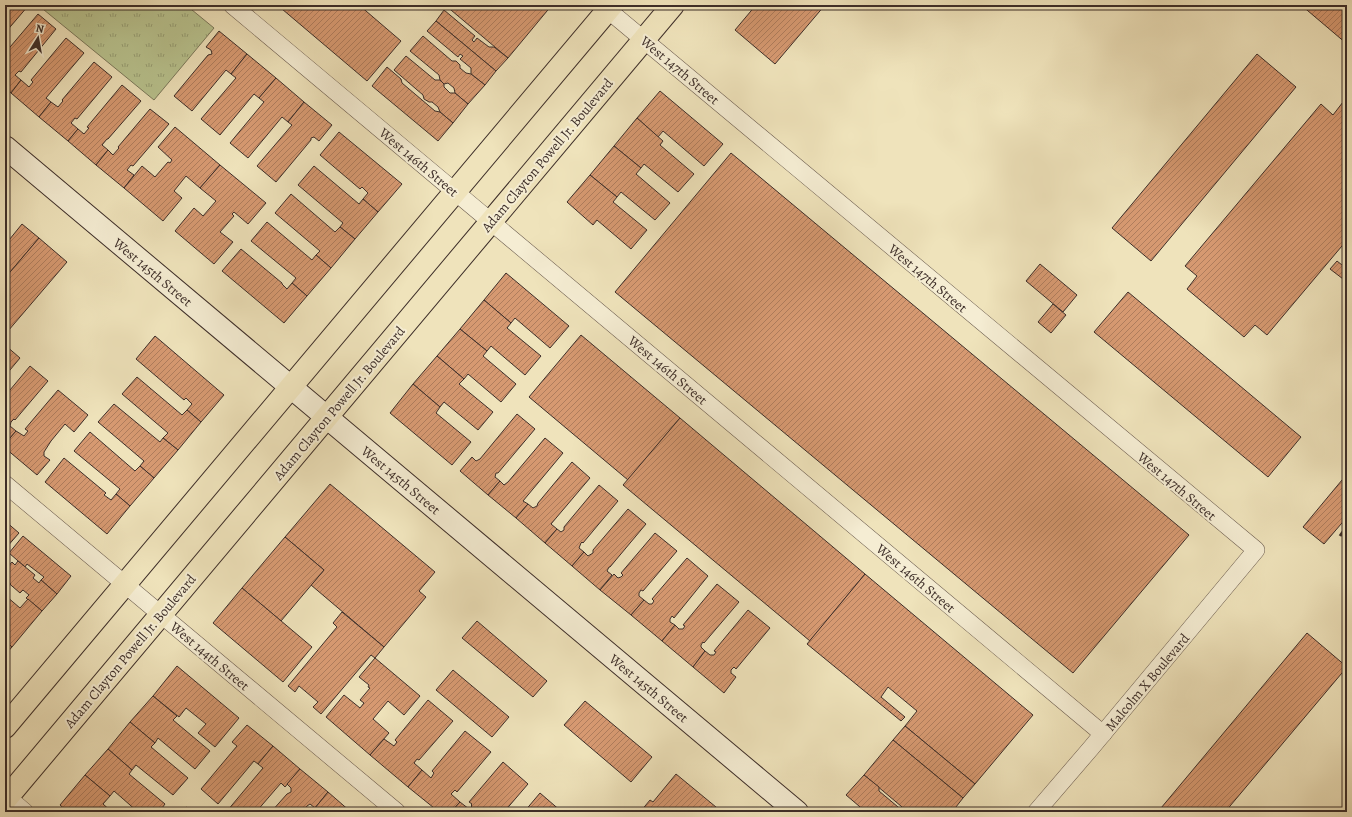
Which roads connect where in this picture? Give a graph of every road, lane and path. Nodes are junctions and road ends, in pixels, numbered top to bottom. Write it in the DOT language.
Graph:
graph roads {
  1 [pos="232,5"];
  2 [pos="673,5"];
  3 [pos="607,7"];
  4 [pos="644,40"];
  5 [pos="5,148"];
  6 [pos="455,192"];
  7 [pos="491,222"];
  8 [pos="291,388"];
  9 [pos="327,417"];
  10 [pos="5,484"];
  11 [pos="1256,550"];
  12 [pos="125,585"];
  13 [pos="160,614"];
  14 [pos="5,728"];
  15 [pos="1103,734"];
  16 [pos="6,798"];
  17 [pos="25,812"];
  18 [pos="397,812"];
  19 [pos="797,812"];
  20 [pos="1036,812"];
  1 -- 6 [label="street, West 146th Street"];
  2 -- 4 [label="main road, Adam Clayton Powell Jr. Boulevard"];
  3 -- 4 [label="street, West 147th Street"];
  3 -- 6 [label="main road"];
  4 -- 7 [label="main road, Adam Clayton Powell Jr. Boulevard"];
  4 -- 11 [label="street, West 147th Street"];
  5 -- 8 [label="main road, West 145th Street"];
  6 -- 7 [label="street, West 146th Street"];
  6 -- 8 [label="main road"];
  7 -- 9 [label="main road, Adam Clayton Powell Jr. Boulevard"];
  7 -- 15 [label="street, West 146th Street"];
  8 -- 9 [label="main road, West 145th Street"];
  8 -- 12 [label="main road"];
  9 -- 13 [label="main road, Adam Clayton Powell Jr. Boulevard"];
  9 -- 19 [label="main road, West 145th Street"];
  10 -- 12 [label="street, West 144th Street"];
  11 -- 15 [label="street, Malcolm X Boulevard"];
  12 -- 13 [label="street, West 144th Street"];
  12 -- 14 [label="main road"];
  13 -- 16 [label="main road, Adam Clayton Powell Jr. Boulevard"];
  13 -- 18 [label="street, West 144th Street"];
  15 -- 20 [label="street, Malcolm X Boulevard"];
  16 -- 17 [label="street"];
}
